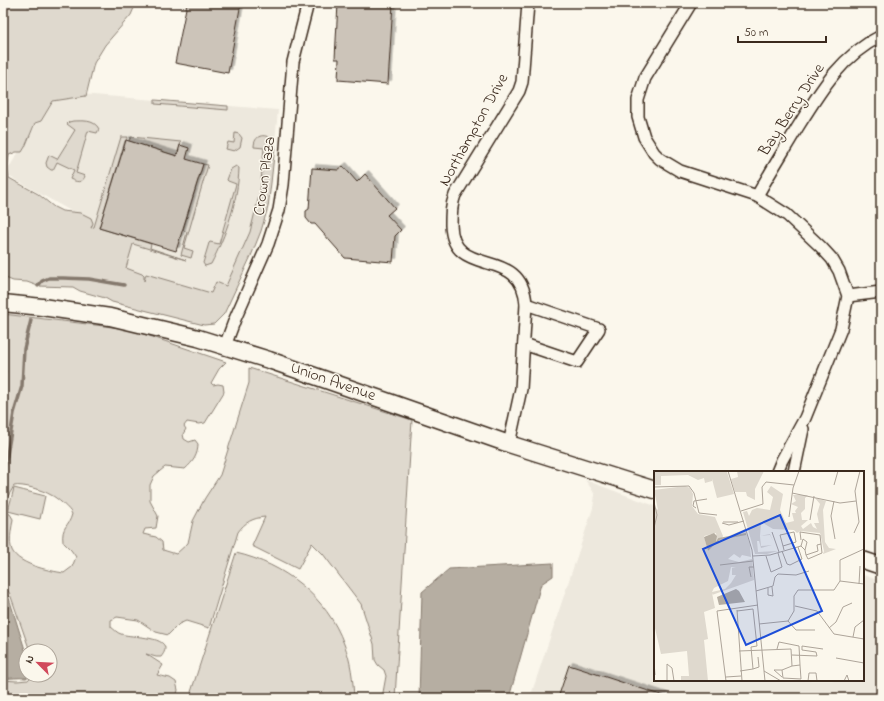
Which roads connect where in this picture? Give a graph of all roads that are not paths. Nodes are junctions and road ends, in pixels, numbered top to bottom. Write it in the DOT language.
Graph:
graph roads {
  1 [pos="308,3"];
  2 [pos="528,3"];
  3 [pos="691,3"];
  4 [pos="881,36"];
  5 [pos="757,196"];
  6 [pos="881,292"];
  7 [pos="848,296"];
  8 [pos="3,303"];
  9 [pos="526,304"];
  10 [pos="524,344"];
  11 [pos="225,346"];
  12 [pos="805,418"];
  13 [pos="509,444"];
  14 [pos="777,471"];
  15 [pos="794,471"];
  16 [pos="654,490"];
  17 [pos="864,560"];
  18 [pos="881,566"];
  1 -- 11 [label="street, Crown Plaza"];
  2 -- 9 [label="street, Northampton Drive"];
  3 -- 5 [label="street"];
  4 -- 5 [label="street, Bay Berry Drive"];
  5 -- 7 [label="street"];
  6 -- 7 [label="street"];
  7 -- 12 [label="street"];
  8 -- 11 [label="street, Union Avenue"];
  9 -- 10 [label="street, Northampton Drive"];
  9 -- 10 [label="street"];
  10 -- 13 [label="street, Northampton Drive"];
  11 -- 13 [label="street, Union Avenue"];
  12 -- 14 [label="street"];
  12 -- 15 [label="street"];
  13 -- 16 [label="street, Union Avenue"];
  17 -- 18 [label="street"];
}
